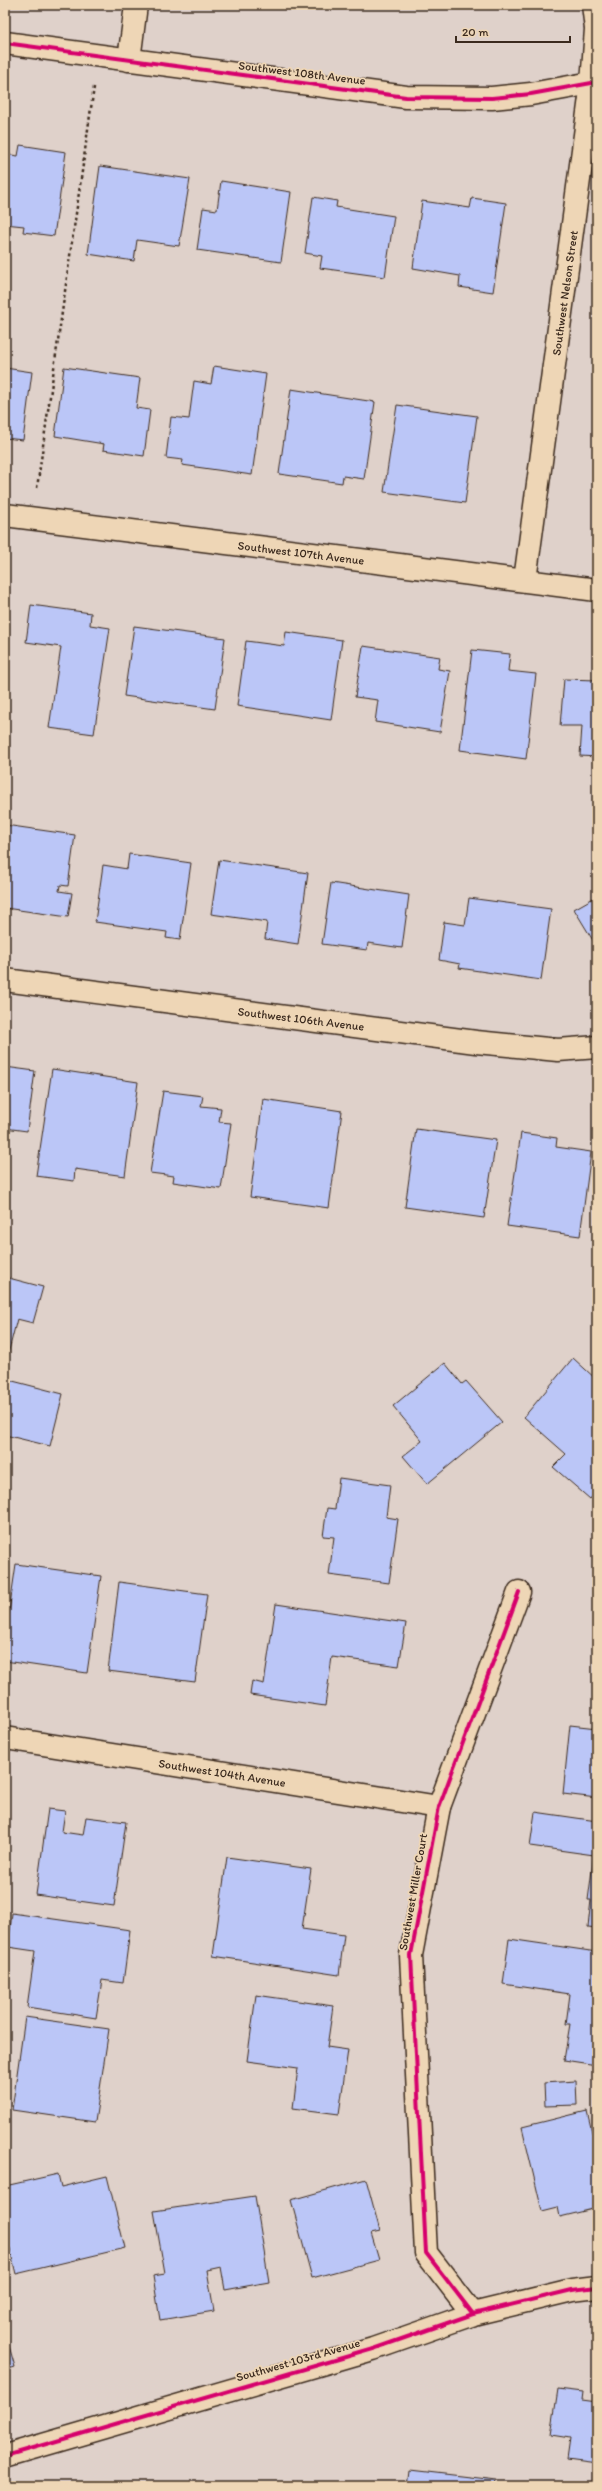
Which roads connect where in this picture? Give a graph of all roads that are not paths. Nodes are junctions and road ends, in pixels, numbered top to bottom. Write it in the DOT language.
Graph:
graph roads {
  1 [pos="136,5"];
  2 [pos="593,5"];
  3 [pos="5,43"];
  4 [pos="129,60"];
  5 [pos="595,83"];
  6 [pos="5,515"];
  7 [pos="525,580"];
  8 [pos="597,590"];
  9 [pos="5,980"];
  10 [pos="597,1048"];
  11 [pos="519,1592"];
  12 [pos="5,1738"];
  13 [pos="439,1807"];
  14 [pos="597,2287"];
  15 [pos="473,2314"];
  16 [pos="5,2456"];
  1 -- 4 [label="street"];
  2 -- 5 [label="street, Southwest Nelson Street"];
  3 -- 4 [label="street, Southwest 108th Avenue"];
  4 -- 5 [label="street, Southwest 108th Avenue"];
  5 -- 7 [label="street, Southwest Nelson Street"];
  6 -- 7 [label="street, Southwest 107th Avenue"];
  7 -- 8 [label="street, Southwest 107th Avenue"];
  9 -- 10 [label="street, Southwest 106th Avenue"];
  11 -- 13 [label="street, Southwest Miller Court"];
  12 -- 13 [label="street, Southwest 104th Avenue"];
  13 -- 15 [label="street, Southwest Miller Court"];
  14 -- 15 [label="street, Southwest 103rd Avenue"];
  15 -- 16 [label="street, Southwest 103rd Avenue"];
}
